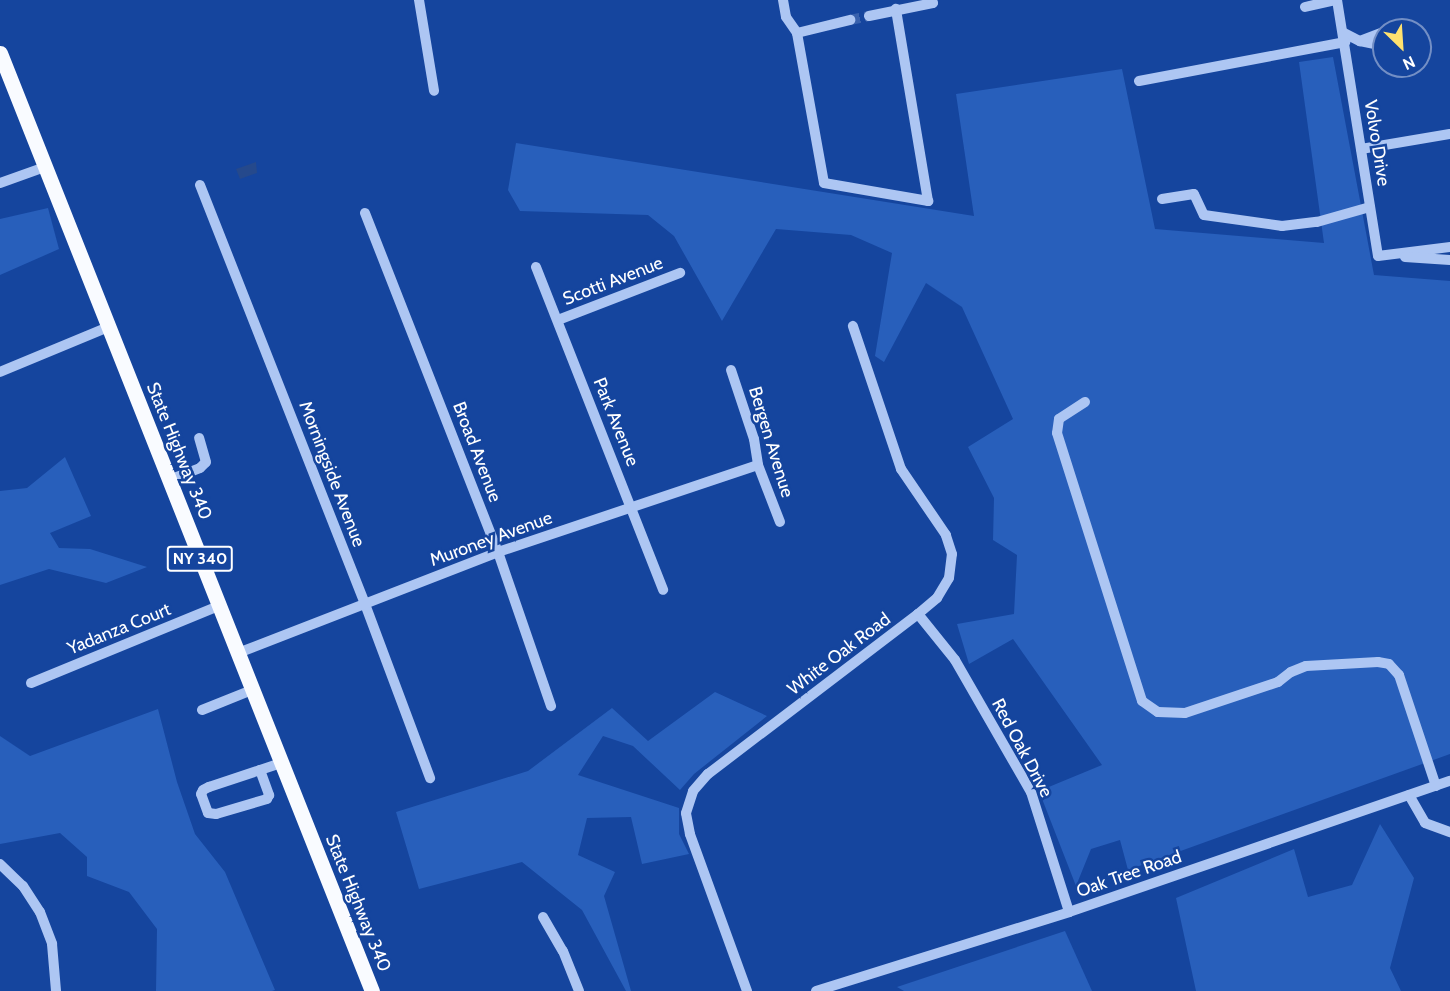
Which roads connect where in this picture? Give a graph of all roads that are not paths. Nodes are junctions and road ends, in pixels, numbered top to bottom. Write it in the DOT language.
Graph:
graph roads {
  1 [pos="419,0"];
  2 [pos="783,0"];
  3 [pos="932,0"];
  4 [pos="1336,0"];
  5 [pos="1305,7"];
  6 [pos="896,9"];
  7 [pos="869,16"];
  8 [pos="850,20"];
  9 [pos="797,33"];
  10 [pos="1372,36"];
  11 [pos="1344,38"];
  12 [pos="1360,40"];
  13 [pos="1372,43"];
  14 [pos="0,53"];
  15 [pos="1139,81"];
  16 [pos="434,91"];
  17 [pos="1450,134"];
  18 [pos="1361,149"];
  19 [pos="45,167"];
  20 [pos="0,183"];
  21 [pos="200,184"];
  22 [pos="1162,200"];
  23 [pos="1370,207"];
  24 [pos="365,213"];
  25 [pos="1450,247"];
  26 [pos="1378,256"];
  27 [pos="1450,260"];
  28 [pos="536,267"];
  29 [pos="680,273"];
  30 [pos="558,320"];
  31 [pos="853,326"];
  32 [pos="108,327"];
  33 [pos="731,370"];
  34 [pos="0,372"];
  35 [pos="1085,402"];
  36 [pos="199,438"];
  37 [pos="758,465"];
  38 [pos="169,480"];
  39 [pos="632,508"];
  40 [pos="780,522"];
  41 [pos="498,552"];
  42 [pos="663,590"];
  43 [pos="365,604"];
  44 [pos="219,606"];
  45 [pos="918,614"];
  46 [pos="238,653"];
  47 [pos="31,682"];
  48 [pos="252,690"];
  49 [pos="551,706"];
  50 [pos="202,710"];
  51 [pos="282,762"];
  52 [pos="260,770"];
  53 [pos="430,778"];
  54 [pos="1450,781"];
  55 [pos="1436,786"];
  56 [pos="1409,795"];
  57 [pos="1450,832"];
  58 [pos="0,864"];
  59 [pos="1069,912"];
  60 [pos="543,917"];
  61 [pos="56,991"];
  62 [pos="372,991"];
  63 [pos="579,991"];
  64 [pos="747,991"];
  65 [pos="816,991"];
  1 -- 16 [label="street"];
  2 -- 9 [label="street"];
  3 -- 6 [label="street"];
  4 -- 5 [label="street"];
  4 -- 11 [label="street, Volvo Drive"];
  6 -- 7 [label="street"];
  6 -- 9 [label="street"];
  8 -- 9 [label="street"];
  10 -- 12 [label="street"];
  11 -- 12 [label="street"];
  11 -- 15 [label="street"];
  11 -- 18 [label="street, Volvo Drive"];
  12 -- 13 [label="street"];
  14 -- 19 [label="main road, State Highway 340 / NY 340"];
  17 -- 18 [label="street"];
  18 -- 23 [label="street, Volvo Drive"];
  19 -- 20 [label="street"];
  19 -- 32 [label="main road, State Highway 340 / NY 340"];
  21 -- 43 [label="street, Morningside Avenue"];
  22 -- 23 [label="street"];
  23 -- 26 [label="street, Volvo Drive"];
  24 -- 41 [label="street, Broad Avenue"];
  25 -- 26 [label="street"];
  26 -- 27 [label="street"];
  28 -- 30 [label="street, Park Avenue"];
  29 -- 30 [label="street, Scotti Avenue"];
  30 -- 39 [label="street, Park Avenue"];
  31 -- 45 [label="street, White Oak Road"];
  32 -- 34 [label="street"];
  32 -- 38 [label="main road, State Highway 340 / NY 340"];
  33 -- 37 [label="street, Bergen Avenue"];
  35 -- 55 [label="street"];
  36 -- 38 [label="street"];
  37 -- 39 [label="street, Muroney Avenue"];
  37 -- 40 [label="street, Bergen Avenue"];
  38 -- 44 [label="main road, State Highway 340 / NY 340"];
  39 -- 41 [label="street, Muroney Avenue"];
  39 -- 42 [label="street, Park Avenue"];
  41 -- 43 [label="street, Muroney Avenue"];
  41 -- 49 [label="street, Broad Avenue"];
  43 -- 46 [label="street, Muroney Avenue"];
  43 -- 53 [label="street, Morningside Avenue"];
  44 -- 46 [label="main road, State Highway 340 / NY 340"];
  44 -- 47 [label="street, Yadanza Court"];
  45 -- 59 [label="street, Red Oak Drive"];
  45 -- 64 [label="street, White Oak Road"];
  46 -- 48 [label="main road, State Highway 340 / NY 340"];
  48 -- 50 [label="street"];
  48 -- 51 [label="main road, State Highway 340 / NY 340"];
  51 -- 52 [label="street"];
  51 -- 62 [label="main road, State Highway 340 / NY 340"];
  52 -- 52 [label="street"];
  54 -- 55 [label="street, Oak Tree Road"];
  55 -- 56 [label="street, Oak Tree Road"];
  56 -- 57 [label="street"];
  56 -- 59 [label="street, Oak Tree Road"];
  58 -- 61 [label="street"];
  59 -- 65 [label="street, Oak Tree Road"];
  60 -- 63 [label="street"];
}
